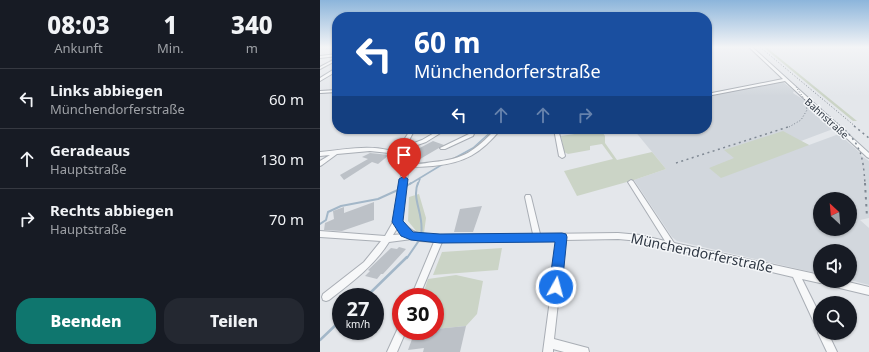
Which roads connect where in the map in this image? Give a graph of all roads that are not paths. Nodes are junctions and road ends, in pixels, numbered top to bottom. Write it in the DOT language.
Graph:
graph roads {
  1 [pos="330,63"];
  2 [pos="768,63"];
  3 [pos="332,69"];
  4 [pos="320,70"];
  5 [pos="332,72"];
  6 [pos="320,80"];
  7 [pos="786,80"];
  8 [pos="320,92"];
  9 [pos="332,92"];
  10 [pos="712,94"];
  11 [pos="409,134"];
  12 [pos="436,134"];
  13 [pos="472,134"];
  14 [pos="494,134"];
  15 [pos="557,134"];
  16 [pos="443,148"];
  17 [pos="401,149"];
  18 [pos="335,153"];
  19 [pos="320,154"];
  20 [pos="395,154"];
  21 [pos="562,156"];
  22 [pos="869,156"];
  23 [pos="320,164"];
  24 [pos="406,164"];
  25 [pos="415,165"];
  26 [pos="404,176"];
  27 [pos="631,182"];
  28 [pos="528,197"];
  29 [pos="398,222"];
  30 [pos="320,234"];
  31 [pos="414,237"];
  32 [pos="537,237"];
  33 [pos="562,237"];
  34 [pos="440,239"];
  35 [pos="389,240"];
  36 [pos="671,244"];
  37 [pos="796,274"];
  38 [pos="813,278"];
  39 [pos="419,288"];
  40 [pos="856,288"];
  41 [pos="869,291"];
  42 [pos="326,297"];
  43 [pos="813,311"];
  44 [pos="397,340"];
  45 [pos="826,340"];
  46 [pos="549,348"];
  47 [pos="392,352"];
  48 [pos="584,352"];
  49 [pos="832,352"];
  1 -- 4 [label="street"];
  2 -- 7 [label="street, Bahnstraße"];
  3 -- 4 [label="street"];
  5 -- 6 [label="street"];
  7 -- 10 [label="street"];
  7 -- 22 [label="street, Bahnstraße"];
  8 -- 9 [label="street"];
  11 -- 17 [label="street"];
  12 -- 17 [label="street"];
  13 -- 16 [label="street"];
  14 -- 25 [label="street"];
  15 -- 21 [label="street"];
  17 -- 20 [label="street"];
  18 -- 19 [label="street"];
  18 -- 20 [label="street"];
  18 -- 23 [label="street"];
  20 -- 24 [label="street"];
  24 -- 25 [label="street"];
  24 -- 26 [label="street"];
  25 -- 26 [label="street"];
  26 -- 29 [label="street"];
  27 -- 36 [label="street"];
  28 -- 32 [label="street"];
  29 -- 31 [label="street"];
  29 -- 35 [label="street"];
  30 -- 35 [label="street, Münchendorferstraße"];
  31 -- 34 [label="street, Münchendorferstraße"];
  31 -- 35 [label="street, Münchendorferstraße"];
  32 -- 33 [label="street, Münchendorferstraße"];
  32 -- 34 [label="street, Münchendorferstraße"];
  33 -- 36 [label="street, Münchendorferstraße"];
  33 -- 46 [label="street"];
  34 -- 39 [label="street"];
  35 -- 42 [label="street"];
  36 -- 37 [label="street, Münchendorferstraße"];
  37 -- 38 [label="street, Münchendorferstraße"];
  37 -- 43 [label="street"];
  40 -- 41 [label="street"];
  44 -- 47 [label="street"];
  45 -- 49 [label="street"];
  46 -- 48 [label="street"];
}
